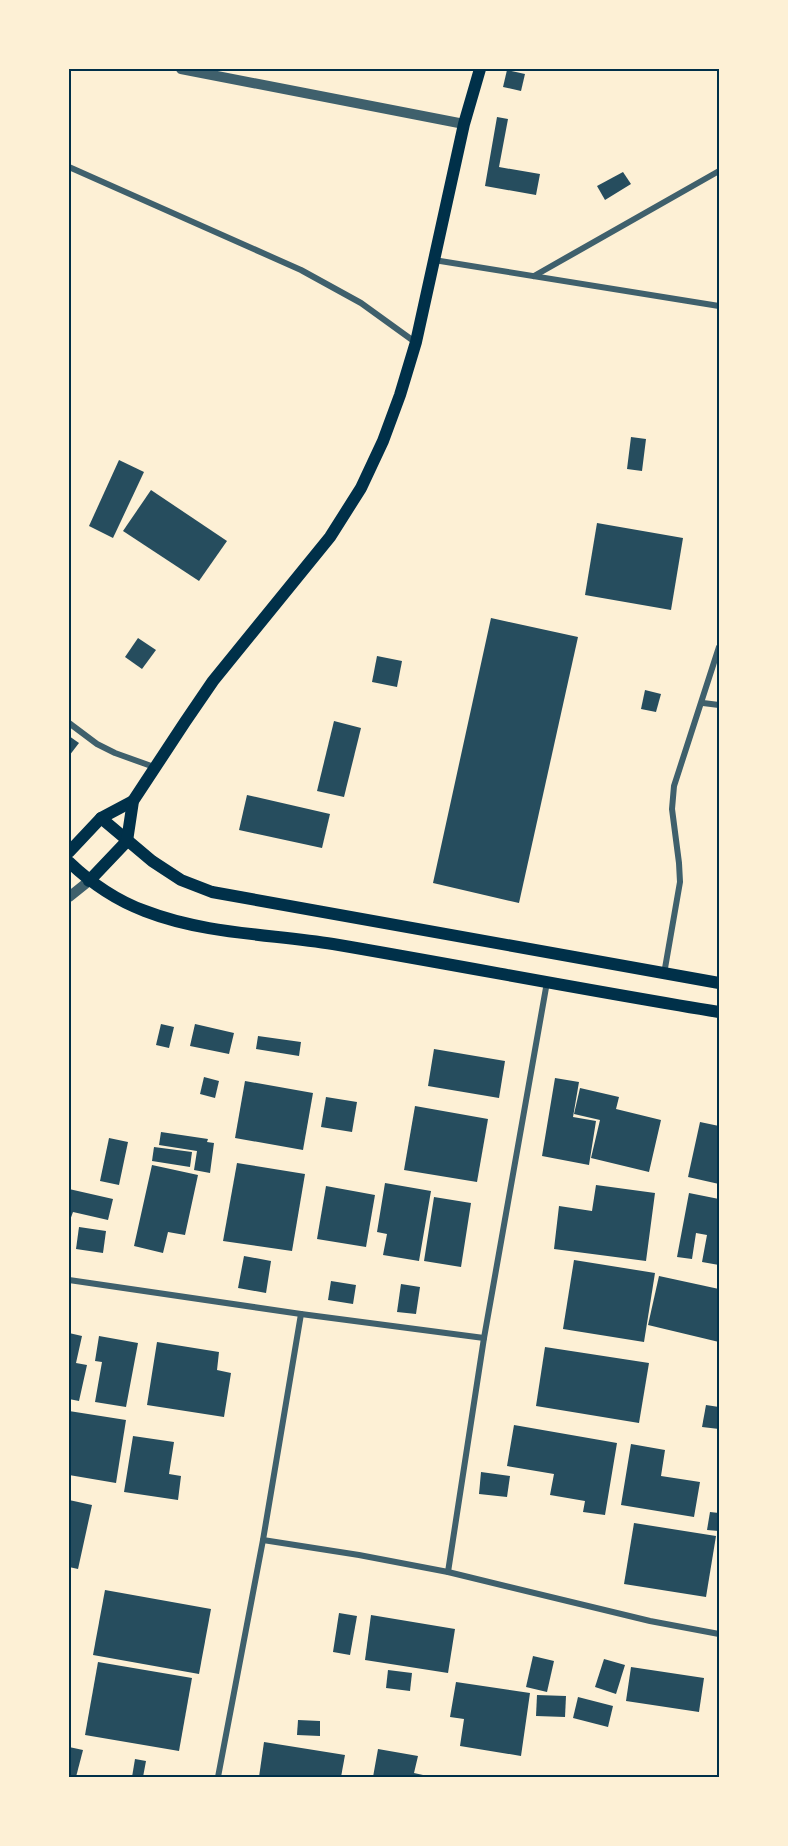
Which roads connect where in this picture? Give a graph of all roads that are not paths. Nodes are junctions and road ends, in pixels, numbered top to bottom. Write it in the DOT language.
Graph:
graph roads {
  1 [pos="181,69"];
  2 [pos="480,69"];
  3 [pos="464,124"];
  4 [pos="69,167"];
  5 [pos="719,171"];
  6 [pos="434,260"];
  7 [pos="534,277"];
  8 [pos="719,306"];
  9 [pos="416,342"];
  10 [pos="719,647"];
  11 [pos="703,703"];
  12 [pos="719,705"];
  13 [pos="69,723"];
  14 [pos="154,767"];
  15 [pos="133,801"];
  16 [pos="101,818"];
  17 [pos="127,841"];
  18 [pos="69,852"];
  19 [pos="69,862"];
  20 [pos="89,881"];
  21 [pos="69,897"];
  22 [pos="664,974"];
  23 [pos="547,982"];
  24 [pos="719,983"];
  25 [pos="719,1012"];
  26 [pos="69,1280"];
  27 [pos="301,1314"];
  28 [pos="483,1338"];
  29 [pos="263,1540"];
  30 [pos="448,1572"];
  31 [pos="719,1634"];
  32 [pos="218,1777"];
  1 -- 3 [label="street"];
  2 -- 3 [label="main road"];
  3 -- 6 [label="main road"];
  4 -- 9 [label="street"];
  5 -- 7 [label="street"];
  6 -- 7 [label="street"];
  6 -- 9 [label="main road"];
  7 -- 8 [label="street"];
  9 -- 14 [label="main road"];
  10 -- 11 [label="street"];
  11 -- 12 [label="street"];
  11 -- 22 [label="street"];
  13 -- 14 [label="street"];
  14 -- 15 [label="main road"];
  15 -- 16 [label="main road"];
  15 -- 17 [label="main road"];
  16 -- 17 [label="main road"];
  16 -- 18 [label="main road"];
  17 -- 20 [label="main road"];
  17 -- 22 [label="main road"];
  19 -- 20 [label="main road"];
  20 -- 21 [label="street"];
  20 -- 23 [label="main road"];
  22 -- 24 [label="main road"];
  23 -- 25 [label="main road"];
  23 -- 28 [label="street"];
  26 -- 27 [label="street"];
  27 -- 28 [label="street"];
  27 -- 29 [label="street"];
  28 -- 30 [label="street"];
  29 -- 30 [label="street"];
  29 -- 32 [label="street"];
  30 -- 31 [label="street"];
}
